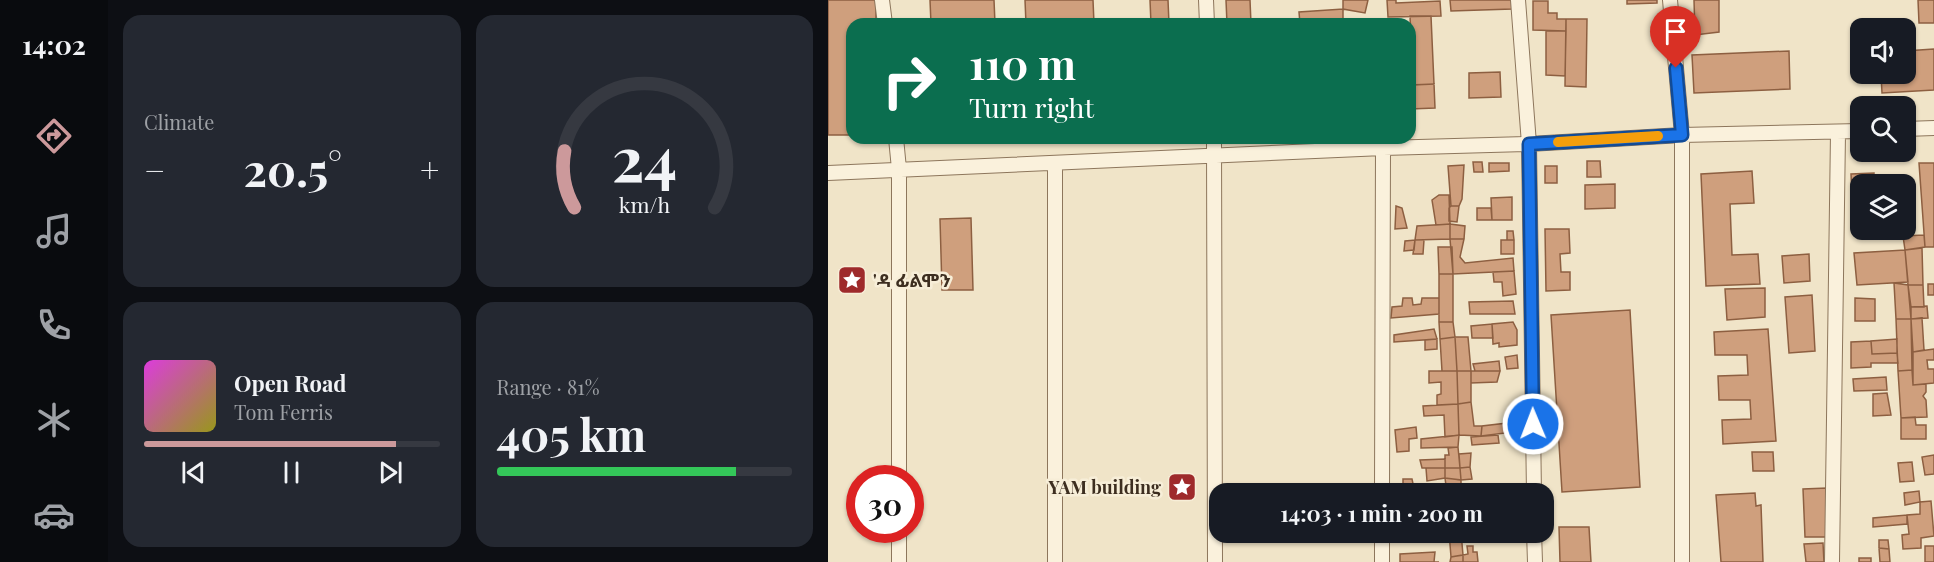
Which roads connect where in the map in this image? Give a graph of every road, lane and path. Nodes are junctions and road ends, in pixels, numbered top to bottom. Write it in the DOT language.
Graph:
graph roads {
  1 [pos="882,0"];
  2 [pos="1206,0"];
  3 [pos="1518,0"];
  4 [pos="1670,0"];
  5 [pos="884,18"];
  6 [pos="1207,18"];
  7 [pos="1934,128"];
  8 [pos="1916,129"];
  9 [pos="1850,132"];
  10 [pos="1839,133"];
  11 [pos="1682,135"];
  12 [pos="897,144"];
  13 [pos="1214,144"];
  14 [pos="1529,144"];
  15 [pos="1383,148"];
  16 [pos="1215,155"];
  17 [pos="1055,163"];
  18 [pos="899,169"];
  19 [pos="828,173"];
  20 [pos="899,465"];
  21 [pos="1382,483"];
  22 [pos="1534,483"];
  23 [pos="899,543"];
  24 [pos="1382,543"];
  25 [pos="1534,543"];
  26 [pos="899,562"];
  27 [pos="1054,562"];
  28 [pos="1215,562"];
  29 [pos="1382,562"];
  30 [pos="1534,562"];
  31 [pos="1682,562"];
  32 [pos="1832,562"];
  1 -- 5 [label="street"];
  2 -- 6 [label="street"];
  3 -- 14 [label="street"];
  4 -- 11 [label="street"];
  7 -- 8 [label="street"];
  9 -- 10 [label="street"];
  10 -- 11 [label="street"];
  10 -- 32 [label="street"];
  11 -- 14 [label="street"];
  11 -- 31 [label="street"];
  12 -- 18 [label="street"];
  13 -- 16 [label="street"];
  14 -- 15 [label="street"];
  14 -- 22 [label="street"];
  15 -- 16 [label="street"];
  15 -- 21 [label="street"];
  16 -- 17 [label="street"];
  16 -- 28 [label="street"];
  17 -- 18 [label="street"];
  17 -- 27 [label="street"];
  18 -- 19 [label="street"];
  18 -- 20 [label="street"];
  23 -- 26 [label="street"];
  24 -- 29 [label="street"];
  25 -- 30 [label="street"];
}
